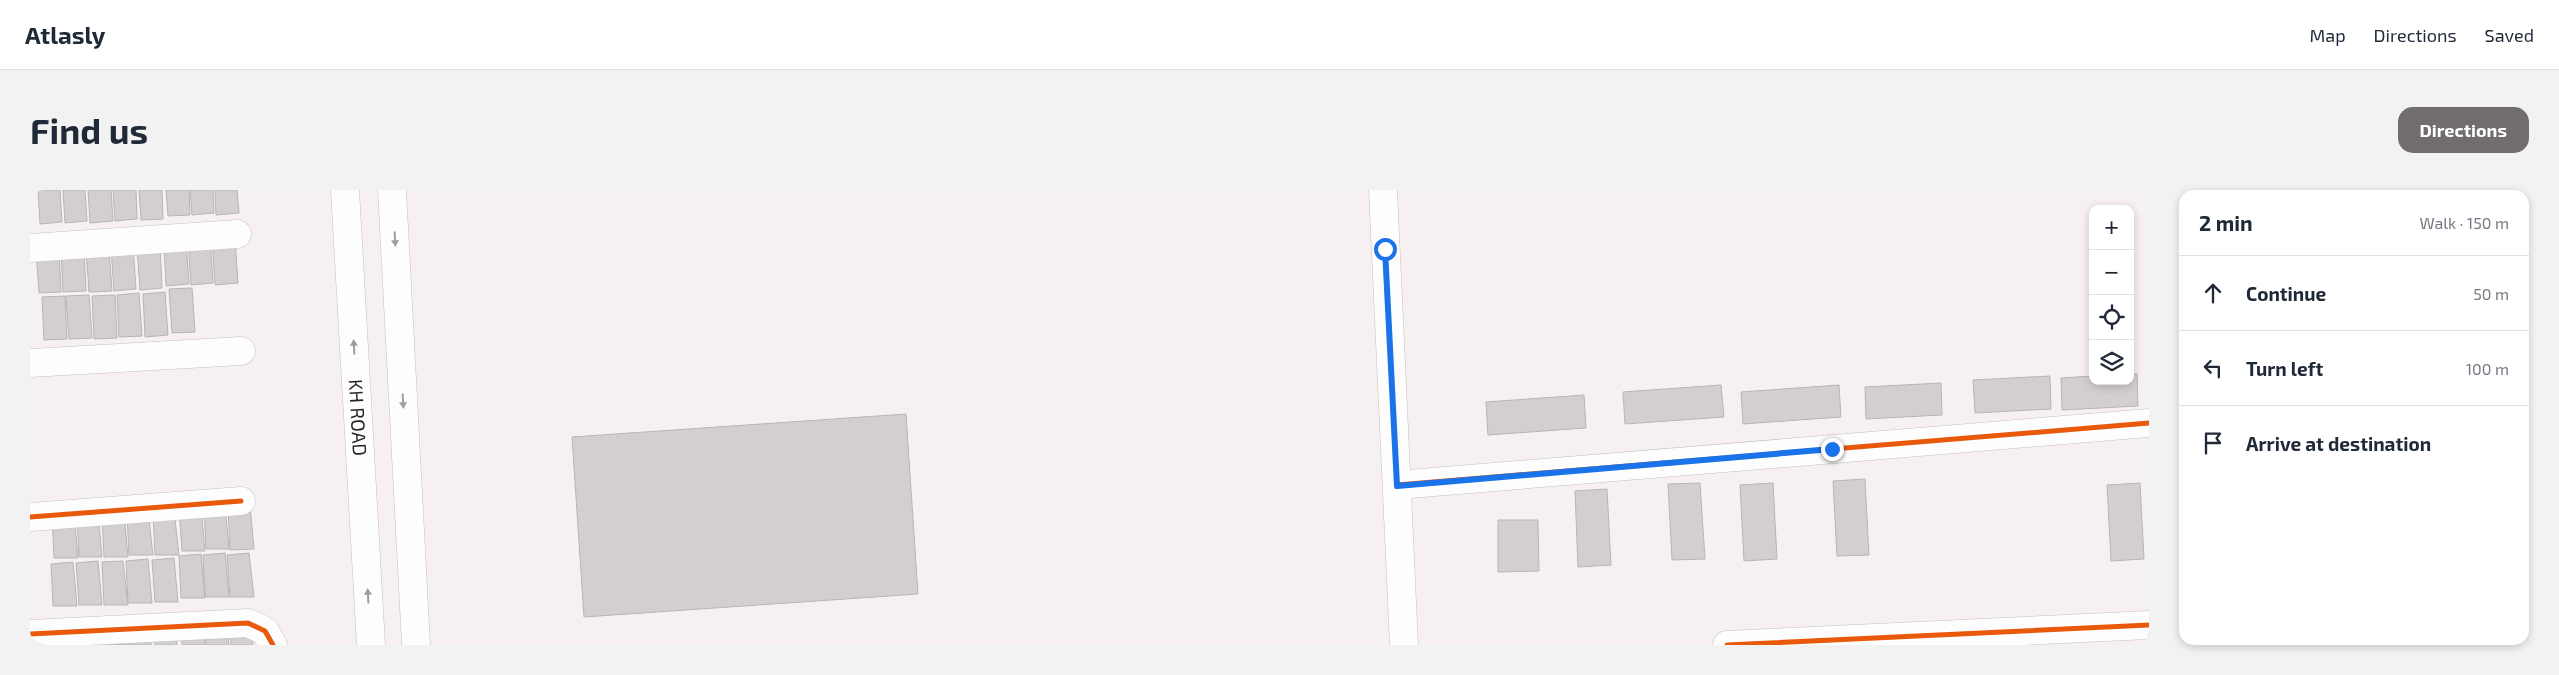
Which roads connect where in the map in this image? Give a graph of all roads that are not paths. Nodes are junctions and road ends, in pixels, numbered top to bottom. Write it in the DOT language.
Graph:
graph roads {
  1 [pos="345,190"];
  2 [pos="392,190"];
  3 [pos="1383,190"];
  4 [pos="237,234"];
  5 [pos="30,248"];
  6 [pos="241,351"];
  7 [pos="30,363"];
  8 [pos="2149,423"];
  9 [pos="1397,486"];
  10 [pos="241,501"];
  11 [pos="30,517"];
  12 [pos="2149,626"];
  13 [pos="30,634"];
  14 [pos="2077,637"];
  15 [pos="273,645"];
  16 [pos="371,645"];
  17 [pos="416,645"];
  18 [pos="1404,645"];
  19 [pos="1727,645"];
  16 -- 1 [label="street, KH ROAD, one-way"];
  2 -- 17 [label="street, one-way"];
  3 -- 9 [label="street"];
  4 -- 5 [label="street"];
  6 -- 7 [label="street"];
  8 -- 9 [label="street"];
  9 -- 18 [label="street"];
  10 -- 11 [label="street"];
  12 -- 14 [label="street"];
  13 -- 15 [label="street"];
  14 -- 19 [label="street"];
}
